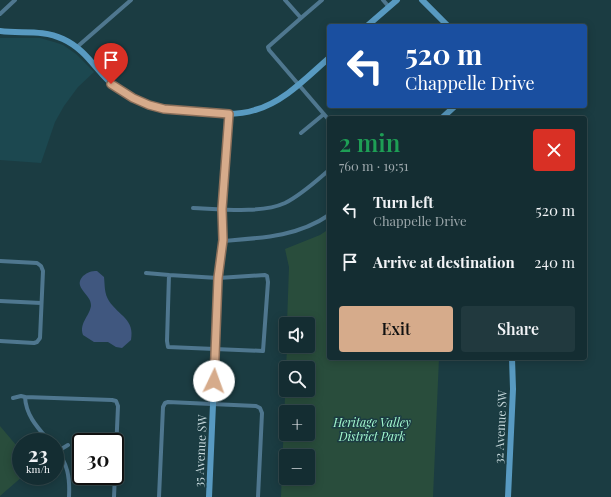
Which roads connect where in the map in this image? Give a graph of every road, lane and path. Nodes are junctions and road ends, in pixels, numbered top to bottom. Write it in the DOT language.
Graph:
graph roads {
  1 [pos="15,0"];
  2 [pos="131,0"];
  3 [pos="285,0"];
  4 [pos="322,0"];
  5 [pos="383,0"];
  6 [pos="397,0"];
  7 [pos="422,0"];
  8 [pos="428,0"];
  9 [pos="389,7"];
  10 [pos="0,14"];
  11 [pos="301,18"];
  12 [pos="369,24"];
  13 [pos="445,24"];
  14 [pos="445,24"];
  15 [pos="0,30"];
  16 [pos="77,47"];
  17 [pos="327,60"];
  18 [pos="299,84"];
  19 [pos="454,108"];
  20 [pos="229,114"];
  21 [pos="324,114"];
  22 [pos="444,116"];
  23 [pos="327,118"];
  24 [pos="301,133"];
  25 [pos="327,172"];
  26 [pos="193,208"];
  27 [pos="222,209"];
  28 [pos="327,216"];
  29 [pos="223,240"];
  30 [pos="0,261"];
  31 [pos="146,273"];
  32 [pos="170,275"];
  33 [pos="218,278"];
  34 [pos="0,301"];
  35 [pos="41,303"];
  36 [pos="0,341"];
  37 [pos="216,349"];
  38 [pos="512,360"];
  39 [pos="214,381"];
  40 [pos="25,396"];
  41 [pos="13,398"];
  42 [pos="213,404"];
  43 [pos="42,433"];
  44 [pos="68,445"];
  45 [pos="64,447"];
  46 [pos="64,462"];
  47 [pos="69,497"];
  48 [pos="114,497"];
  49 [pos="158,497"];
  50 [pos="209,497"];
  51 [pos="258,497"];
  52 [pos="508,497"];
  1 -- 10 [label="street"];
  2 -- 16 [label="street"];
  3 -- 11 [label="street"];
  4 -- 11 [label="street"];
  5 -- 9 [label="street"];
  6 -- 9 [label="street"];
  7 -- 13 [label="street"];
  8 -- 14 [label="street"];
  9 -- 12 [label="street"];
  11 -- 18 [label="street"];
  15 -- 16 [label="street"];
  16 -- 20 [label="street"];
  17 -- 18 [label="street"];
  18 -- 20 [label="street"];
  18 -- 21 [label="street"];
  19 -- 22 [label="street"];
  20 -- 27 [label="street"];
  21 -- 23 [label="street"];
  21 -- 24 [label="street"];
  25 -- 27 [label="street"];
  26 -- 27 [label="street"];
  27 -- 29 [label="street"];
  28 -- 29 [label="street"];
  29 -- 33 [label="street"];
  30 -- 35 [label="street"];
  31 -- 32 [label="street"];
  32 -- 33 [label="street"];
  32 -- 37 [label="street"];
  33 -- 37 [label="street"];
  33 -- 37 [label="street"];
  34 -- 35 [label="street"];
  35 -- 36 [label="street"];
  37 -- 39 [label="street"];
  38 -- 52 [label="street, 32 Avenue SW"];
  39 -- 42 [label="street, 35 Avenue SW"];
  40 -- 41 [label="street"];
  40 -- 43 [label="street"];
  40 -- 48 [label="street"];
  42 -- 49 [label="street"];
  42 -- 50 [label="street, 35 Avenue SW"];
  42 -- 51 [label="street"];
  44 -- 45 [label="street"];
  46 -- 47 [label="street"];
}
